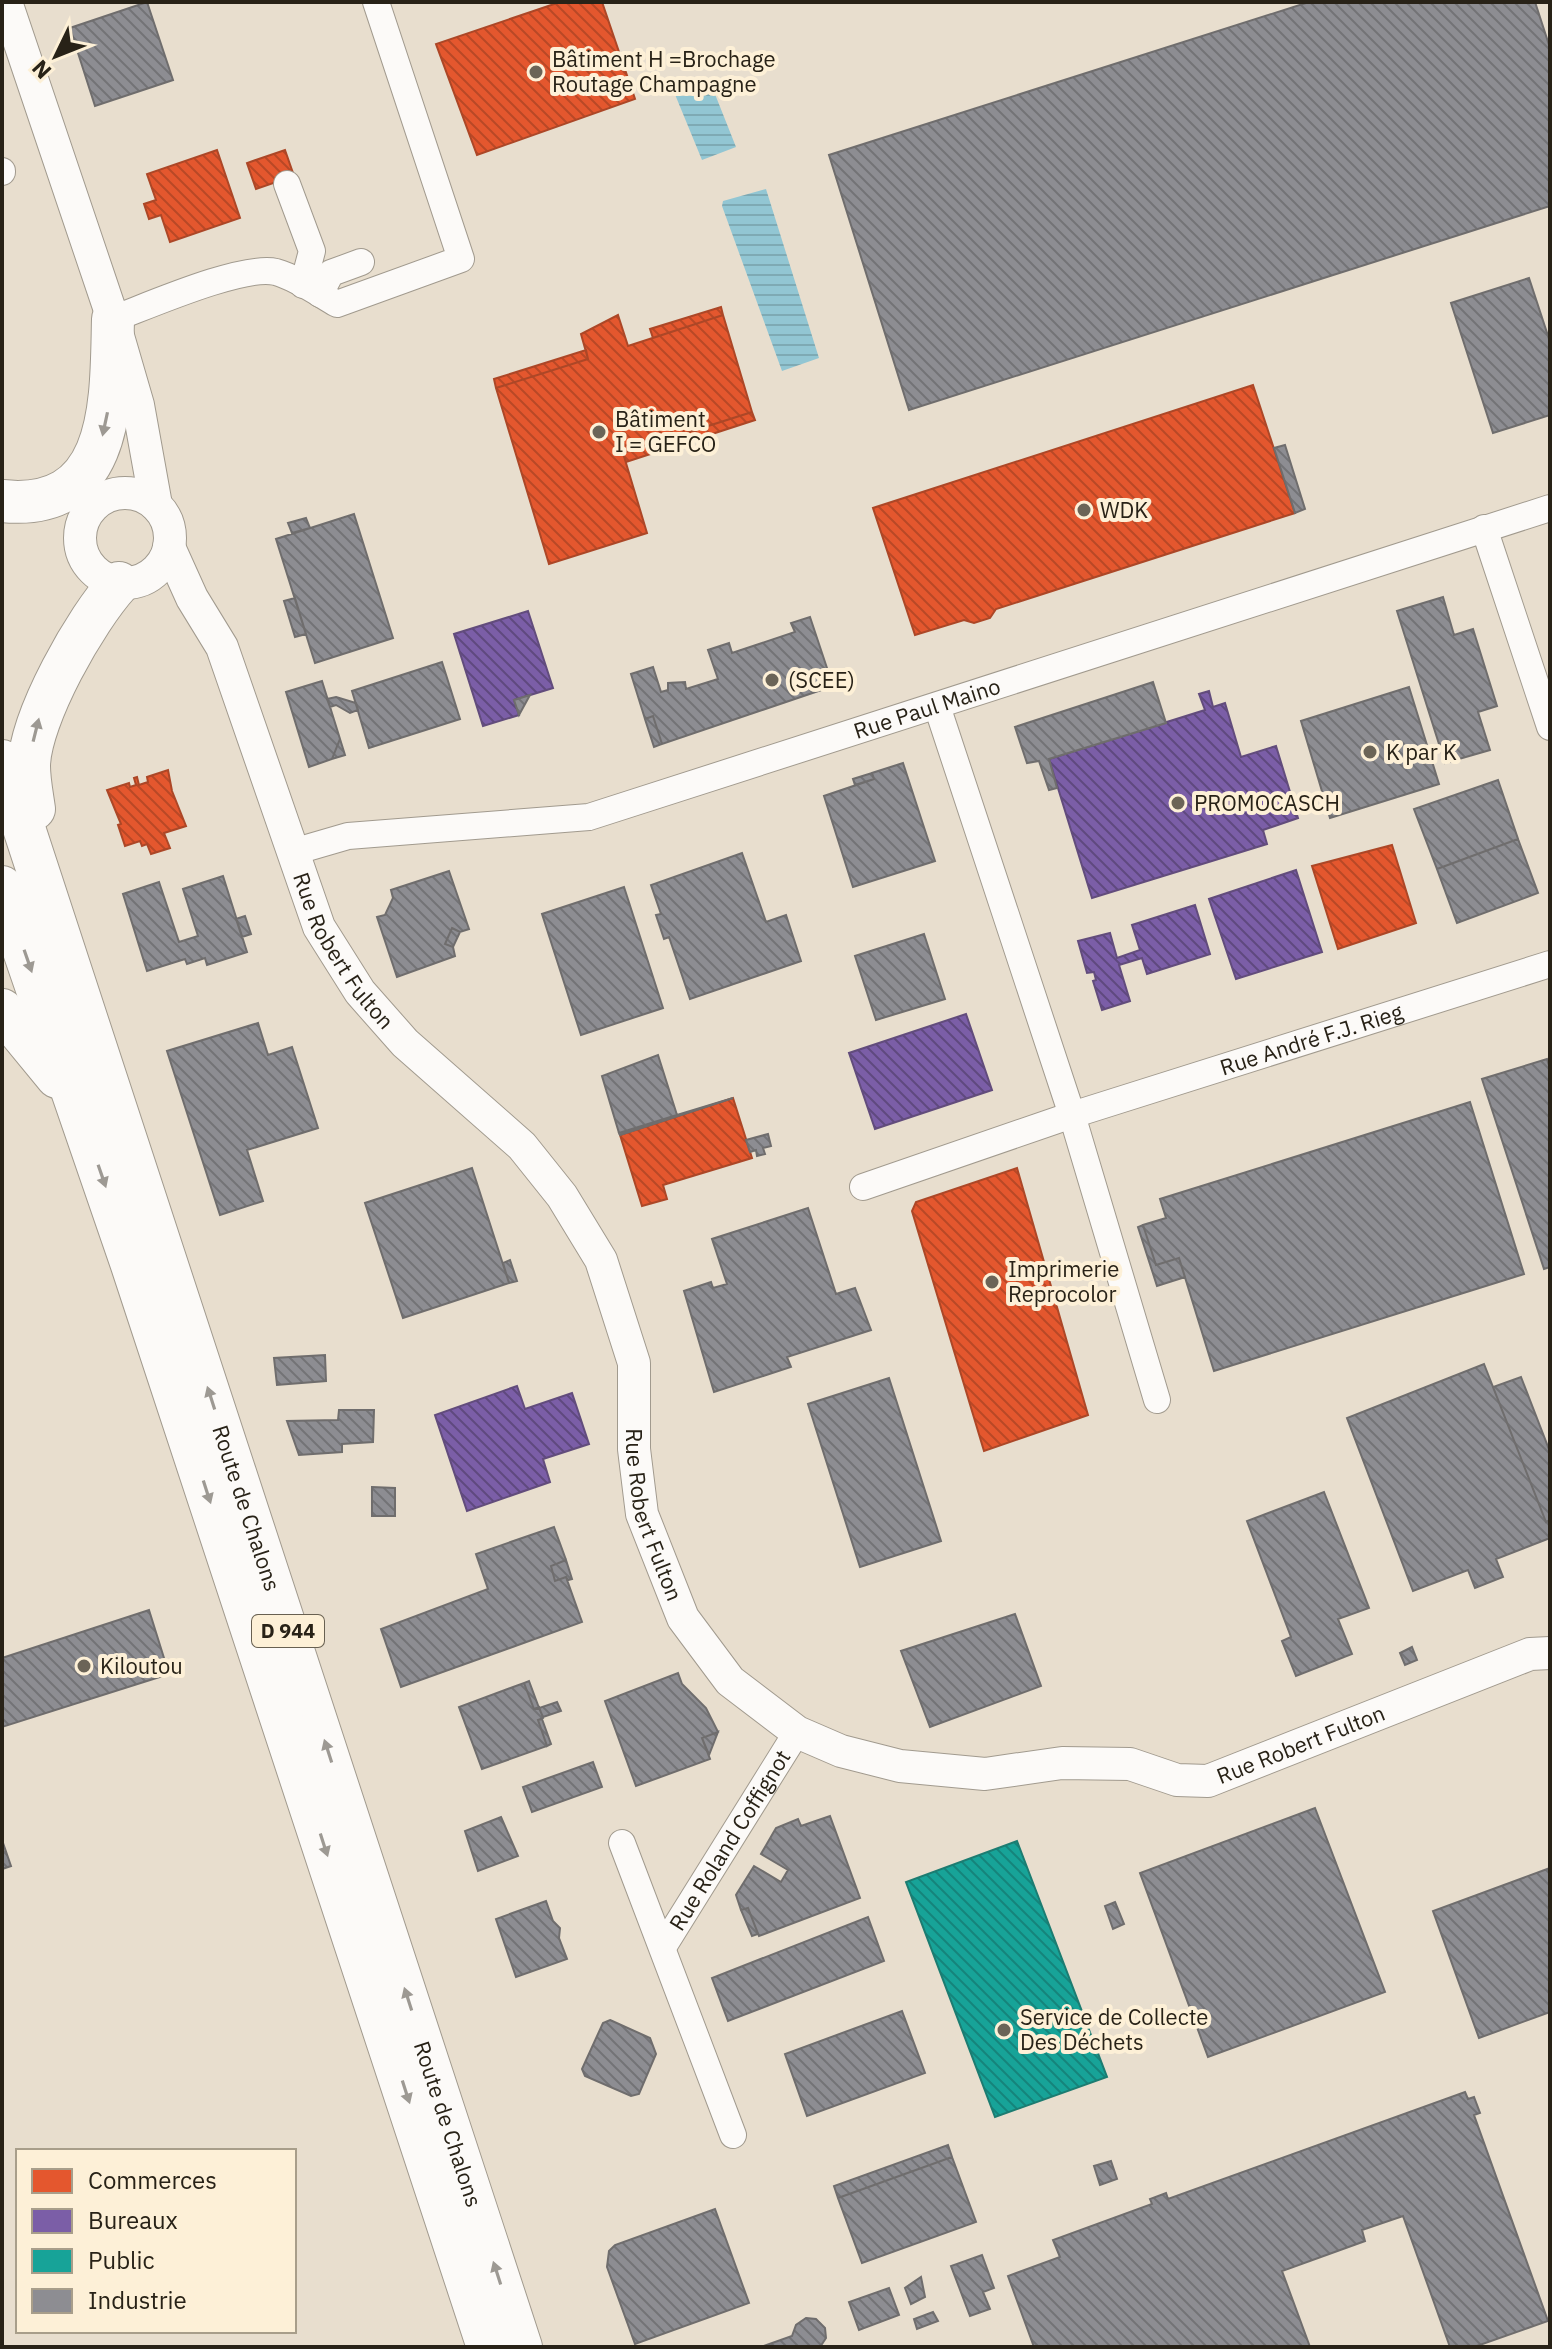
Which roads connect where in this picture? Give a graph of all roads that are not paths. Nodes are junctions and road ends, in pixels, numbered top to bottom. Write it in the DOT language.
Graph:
graph roads {
  1 [pos="376,2"];
  2 [pos="6,14"];
  3 [pos="279,186"];
  4 [pos="361,262"];
  5 [pos="304,285"];
  6 [pos="113,319"];
  7 [pos="138,405"];
  8 [pos="2,501"];
  9 [pos="156,505"];
  10 [pos="95,507"];
  11 [pos="1550,508"];
  12 [pos="2,517"];
  13 [pos="1484,528"];
  14 [pos="169,547"];
  15 [pos="129,582"];
  16 [pos="192,598"];
  17 [pos="937,706"];
  18 [pos="1550,727"];
  19 [pos="2,761"];
  20 [pos="293,852"];
  21 [pos="2,887"];
  22 [pos="52,917"];
  23 [pos="1550,964"];
  24 [pos="2,1010"];
  25 [pos="77,1102"];
  26 [pos="1072,1115"];
  27 [pos="863,1187"];
  28 [pos="1157,1400"];
  29 [pos="1550,1653"];
  30 [pos="797,1732"];
  31 [pos="622,1843"];
  32 [pos="663,1947"];
  33 [pos="733,2135"];
  34 [pos="488,2347"];
  35 [pos="521,2347"];
  1 -- 5 [label="street"];
  2 -- 6 [label="street"];
  3 -- 5 [label="street"];
  4 -- 5 [label="street"];
  5 -- 6 [label="street"];
  6 -- 7 [label="street"];
  6 -- 8 [label="main road, one-way"];
  7 -- 9 [label="street"];
  7 -- 10 [label="street"];
  9 -- 10 [label="street"];
  9 -- 14 [label="street"];
  10 -- 12 [label="main road"];
  10 -- 15 [label="street"];
  11 -- 13 [label="street, Rue Paul Maino"];
  13 -- 17 [label="street, Rue Paul Maino"];
  13 -- 18 [label="street"];
  14 -- 15 [label="street"];
  14 -- 16 [label="street, Rue Robert Fulton"];
  15 -- 16 [label="street"];
  22 -- 15 [label="main road, one-way"];
  16 -- 20 [label="street, Rue Robert Fulton"];
  17 -- 20 [label="street, Rue Paul Maino"];
  17 -- 26 [label="street"];
  19 -- 22 [label="main road, Route de Chalons / D 944"];
  20 -- 30 [label="street, Rue Robert Fulton"];
  21 -- 25 [label="main road, Route de Chalons / D 944, one-way"];
  35 -- 22 [label="main road, Route de Chalons / D 944, one-way"];
  23 -- 26 [label="street, Rue André F.J. Rieg"];
  24 -- 25 [label="main road"];
  25 -- 34 [label="main road, Route de Chalons / D 944, one-way"];
  26 -- 27 [label="street, Rue André F.J. Rieg"];
  26 -- 28 [label="street"];
  29 -- 30 [label="street, Rue Robert Fulton"];
  30 -- 32 [label="street, Rue Roland Coffignot"];
  31 -- 32 [label="street, Rue Roland Coffignot"];
  32 -- 33 [label="street, Rue Roland Coffignot"];
}
